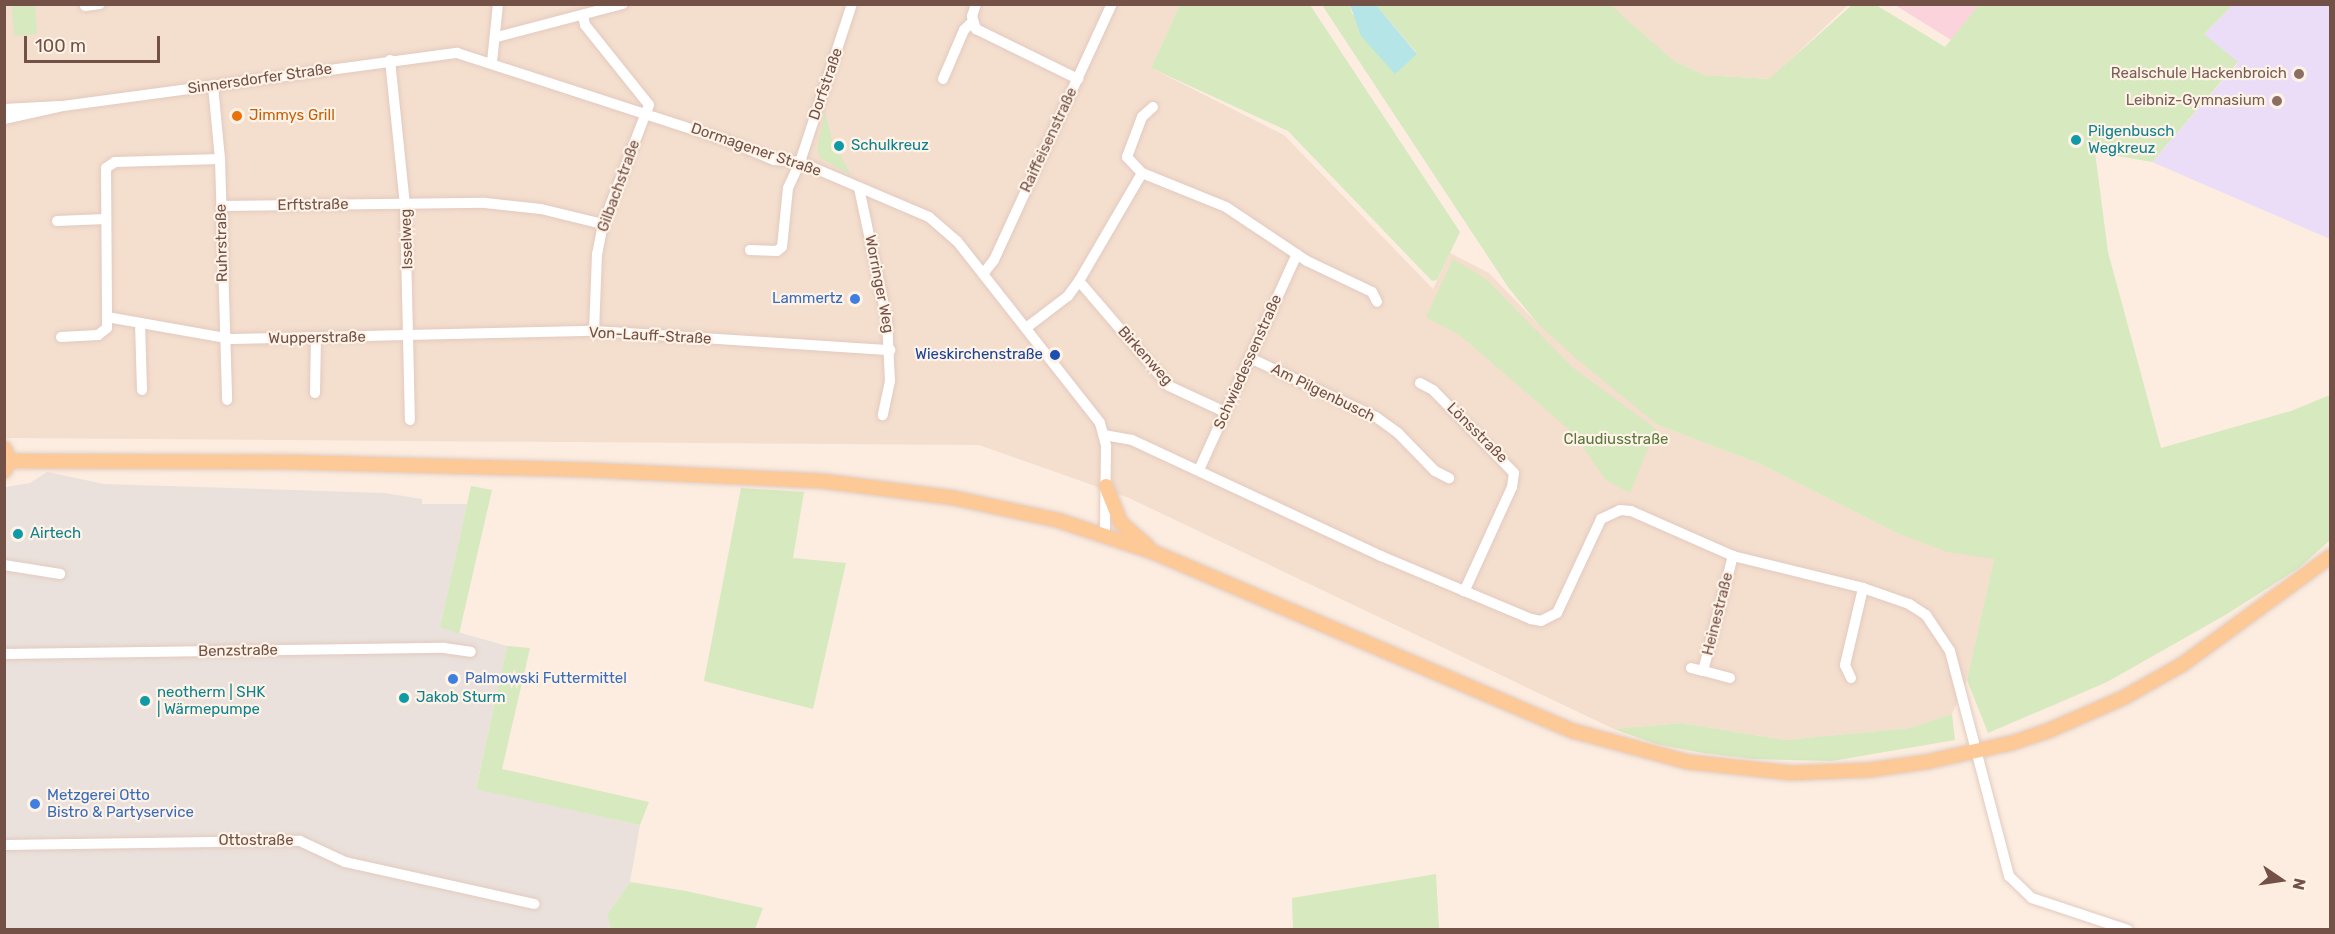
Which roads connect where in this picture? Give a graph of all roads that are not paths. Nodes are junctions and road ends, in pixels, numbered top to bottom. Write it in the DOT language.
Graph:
graph roads {
  1 [pos="100,4"];
  2 [pos="498,4"];
  3 [pos="623,4"];
  4 [pos="852,4"];
  5 [pos="976,4"];
  6 [pos="1112,4"];
  7 [pos="85,6"];
  8 [pos="583,15"];
  9 [pos="972,22"];
  10 [pos="497,37"];
  11 [pos="457,53"];
  12 [pos="390,60"];
  13 [pos="492,62"];
  14 [pos="943,79"];
  15 [pos="1077,79"];
  16 [pos="213,86"];
  17 [pos="63,106"];
  18 [pos="1153,107"];
  19 [pos="4,109"];
  20 [pos="646,113"];
  21 [pos="4,119"];
  22 [pos="220,159"];
  23 [pos="800,162"];
  24 [pos="1142,173"];
  25 [pos="859,188"];
  26 [pos="405,204"];
  27 [pos="221,206"];
  28 [pos="106,219"];
  29 [pos="57,221"];
  30 [pos="603,224"];
  31 [pos="750,250"];
  32 [pos="1297,254"];
  33 [pos="983,274"];
  34 [pos="1079,282"];
  35 [pos="1377,302"];
  36 [pos="107,317"];
  37 [pos="140,323"];
  38 [pos="1026,328"];
  39 [pos="594,332"];
  40 [pos="409,336"];
  41 [pos="61,337"];
  42 [pos="316,338"];
  43 [pos="225,339"];
  44 [pos="890,350"];
  45 [pos="1250,358"];
  46 [pos="1420,383"];
  47 [pos="142,390"];
  48 [pos="315,393"];
  49 [pos="227,400"];
  50 [pos="1225,412"];
  51 [pos="883,415"];
  52 [pos="410,420"];
  53 [pos="1104,435"];
  54 [pos="6,460"];
  55 [pos="1199,470"];
  56 [pos="1449,478"];
  57 [pos="1106,486"];
  58 [pos="1105,534"];
  59 [pos="1153,552"];
  60 [pos="1732,556"];
  61 [pos="2331,557"];
  62 [pos="4,565"];
  63 [pos="60,574"];
  64 [pos="1863,588"];
  65 [pos="1464,592"];
  66 [pos="471,652"];
  67 [pos="4,654"];
  68 [pos="1691,668"];
  69 [pos="1703,672"];
  70 [pos="1730,678"];
  71 [pos="1851,678"];
  72 [pos="1975,753"];
  73 [pos="4,845"];
  74 [pos="534,904"];
  75 [pos="2128,930"];
  1 -- 7 [label="street"];
  2 -- 10 [label="street"];
  3 -- 8 [label="street"];
  4 -- 23 [label="street, Dorfstraße"];
  5 -- 9 [label="street"];
  6 -- 15 [label="street, Raiffeisenstraße"];
  8 -- 10 [label="street"];
  8 -- 20 [label="street"];
  9 -- 14 [label="street"];
  9 -- 15 [label="street"];
  10 -- 13 [label="street"];
  11 -- 12 [label="street, Sinnersdorfer Straße"];
  11 -- 13 [label="street, Dormagener Straße"];
  12 -- 16 [label="street, Sinnersdorfer Straße"];
  12 -- 26 [label="street, Isselweg"];
  13 -- 20 [label="street, Dormagener Straße"];
  15 -- 33 [label="street, Raiffeisenstraße"];
  16 -- 17 [label="street, Sinnersdorfer Straße"];
  16 -- 22 [label="street, Ruhrstraße"];
  17 -- 19 [label="street, Sinnersdorfer Straße"];
  17 -- 21 [label="street, Sinnersdorfer Straße"];
  18 -- 24 [label="street"];
  20 -- 23 [label="street, Dormagener Straße"];
  20 -- 30 [label="street, Gilbachstraße"];
  22 -- 27 [label="street, Ruhrstraße"];
  22 -- 28 [label="street"];
  23 -- 25 [label="street, Dormagener Straße"];
  23 -- 31 [label="street, Dorfstraße"];
  24 -- 32 [label="street"];
  24 -- 34 [label="street"];
  25 -- 33 [label="street, Dormagener Straße"];
  25 -- 44 [label="street, Worringer Weg"];
  26 -- 27 [label="street, Erftstraße"];
  26 -- 30 [label="street, Erftstraße"];
  26 -- 40 [label="street, Isselweg"];
  27 -- 43 [label="street, Ruhrstraße"];
  28 -- 29 [label="street"];
  28 -- 36 [label="street"];
  30 -- 39 [label="street, Gilbachstraße"];
  32 -- 35 [label="street"];
  32 -- 45 [label="street, Schwiedessenstraße"];
  33 -- 38 [label="street, Dormagener Straße"];
  34 -- 38 [label="street"];
  34 -- 50 [label="street, Birkenweg"];
  36 -- 37 [label="street, Wupperstraße"];
  36 -- 41 [label="street"];
  37 -- 43 [label="street, Wupperstraße"];
  37 -- 47 [label="street"];
  38 -- 53 [label="street, Dormagener Straße"];
  39 -- 40 [label="street, Von-Lauff-Straße"];
  39 -- 44 [label="street, Von-Lauff-Straße"];
  40 -- 42 [label="street, Wupperstraße"];
  40 -- 52 [label="street, Isselweg"];
  42 -- 43 [label="street, Wupperstraße"];
  42 -- 48 [label="street"];
  43 -- 49 [label="street, Ruhrstraße"];
  44 -- 51 [label="street, Worringer Weg"];
  45 -- 50 [label="street, Schwiedessenstraße"];
  45 -- 56 [label="street, Am Pilgenbusch"];
  46 -- 65 [label="street, Lönsstraße"];
  50 -- 55 [label="street, Schwiedessenstraße"];
  53 -- 55 [label="street"];
  53 -- 57 [label="street, Dormagener Straße"];
  54 -- 58 [label="main road"];
  55 -- 65 [label="street"];
  57 -- 58 [label="street, Dormagener Straße"];
  57 -- 59 [label="main road"];
  58 -- 59 [label="main road"];
  59 -- 72 [label="main road"];
  60 -- 64 [label="street"];
  60 -- 65 [label="street"];
  60 -- 69 [label="street, Heinestraße"];
  61 -- 72 [label="main road"];
  62 -- 63 [label="street"];
  64 -- 71 [label="street"];
  64 -- 72 [label="street"];
  66 -- 67 [label="street, Benzstraße"];
  68 -- 69 [label="street, Heinestraße"];
  69 -- 70 [label="street, Heinestraße"];
  72 -- 75 [label="street"];
  73 -- 74 [label="street, Ottostraße"];
}
